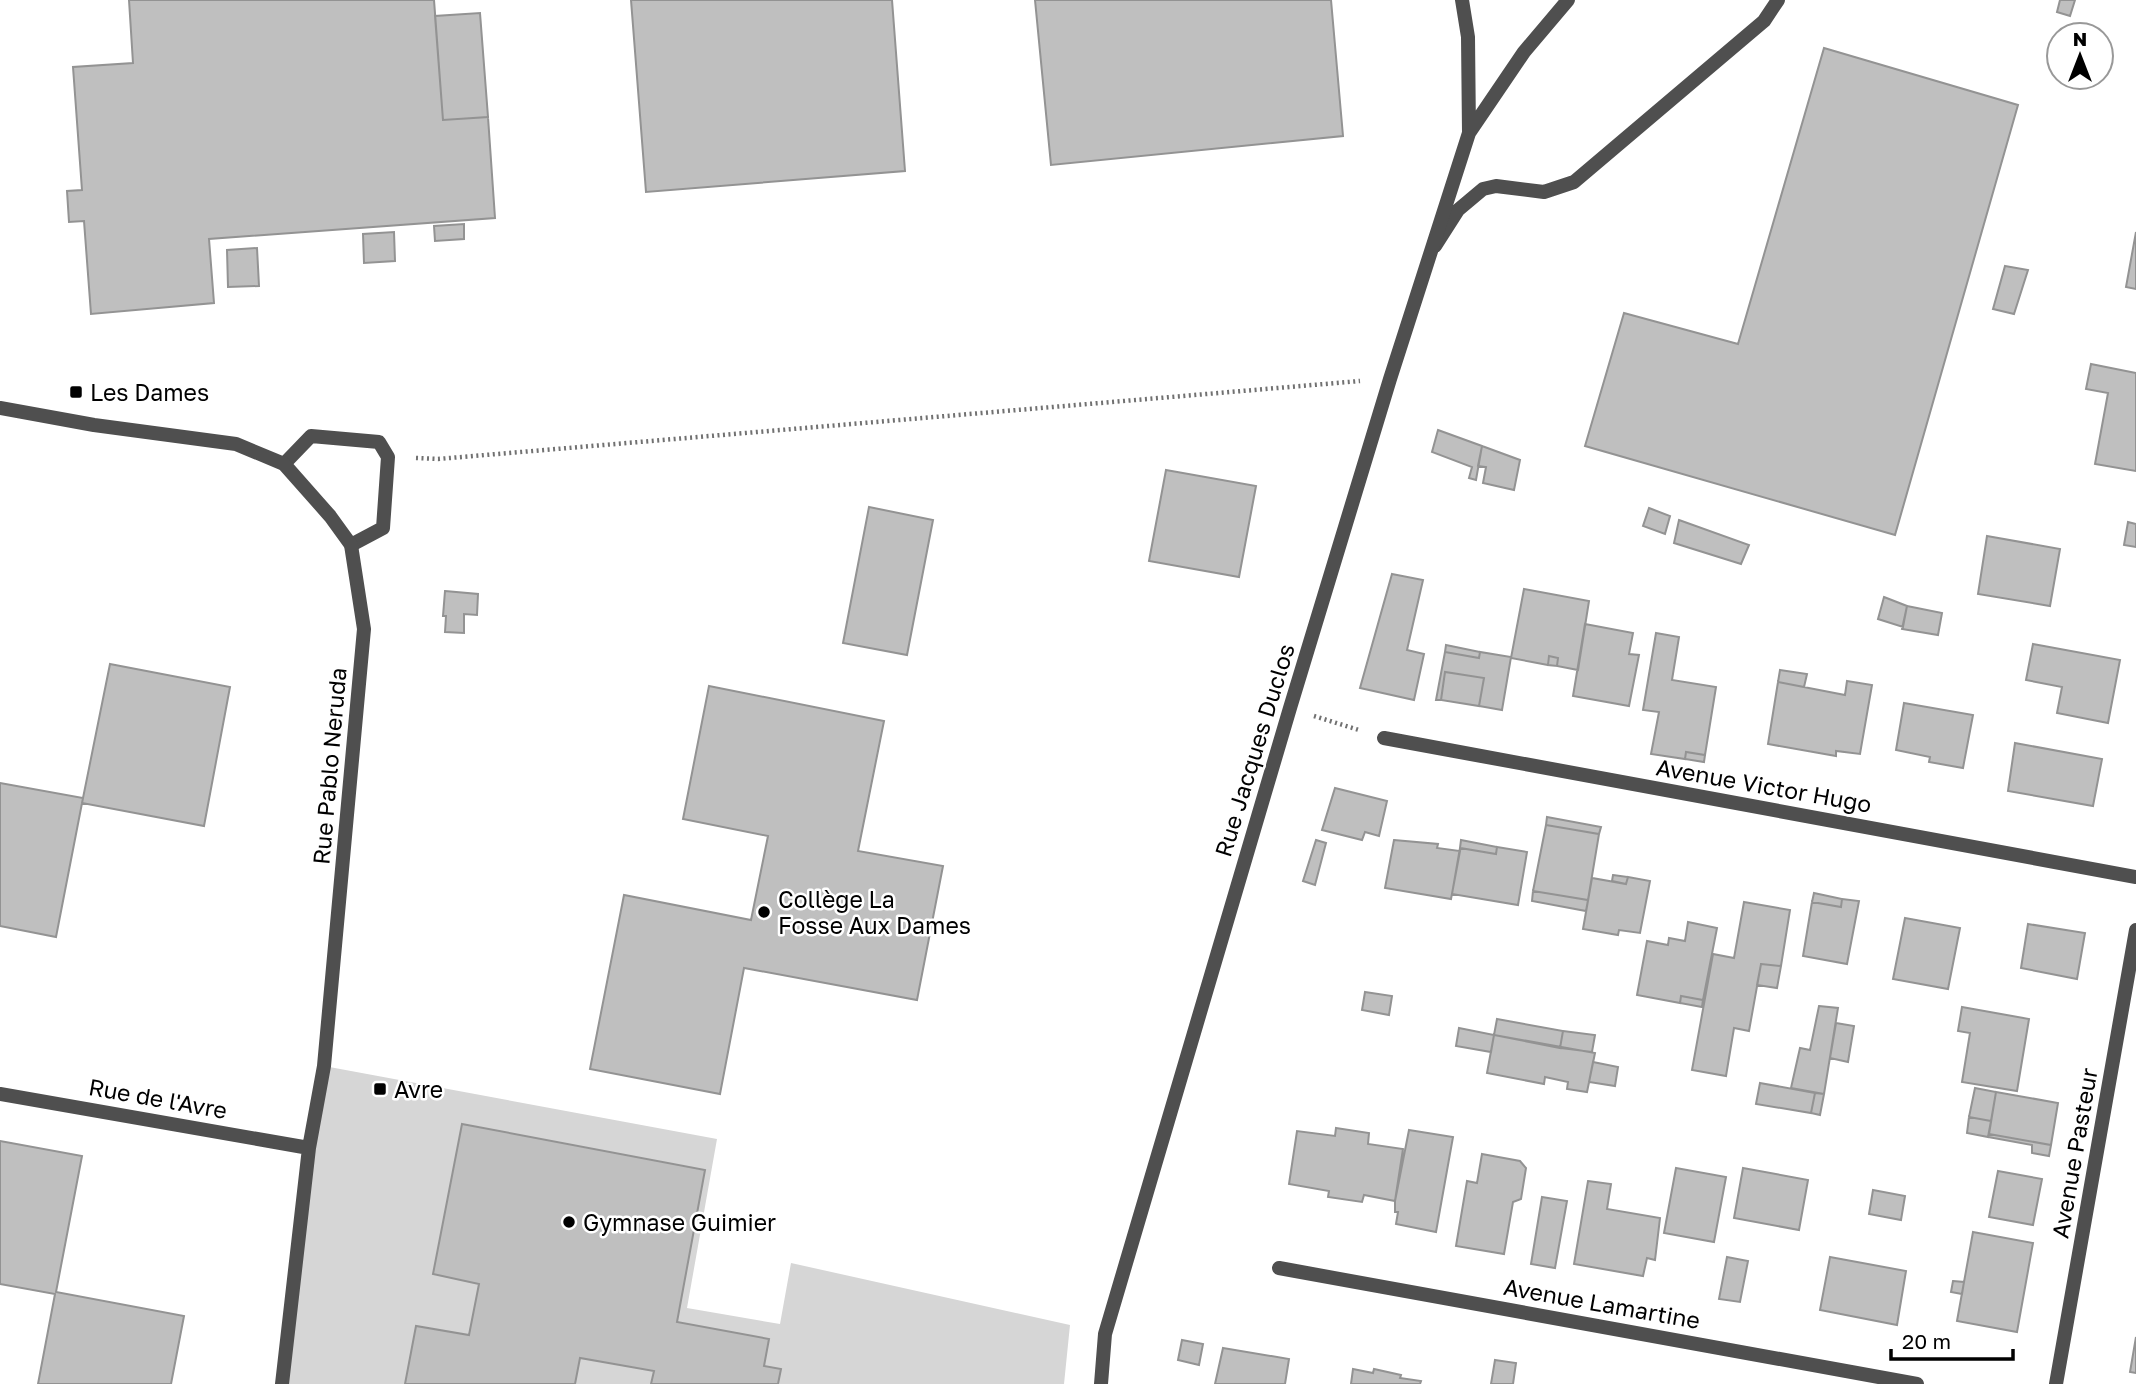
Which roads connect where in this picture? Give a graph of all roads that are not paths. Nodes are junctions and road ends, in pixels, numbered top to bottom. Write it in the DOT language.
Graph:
graph roads {
  1 [pos="1462,0"];
  2 [pos="1568,0"];
  3 [pos="1778,0"];
  4 [pos="1469,133"];
  5 [pos="1431,253"];
  6 [pos="0,408"];
  7 [pos="284,464"];
  8 [pos="351,545"];
  9 [pos="1384,738"];
  10 [pos="2136,877"];
  11 [pos="2136,930"];
  12 [pos="0,1094"];
  13 [pos="309,1148"];
  14 [pos="1279,1268"];
  15 [pos="282,1384"];
  16 [pos="1101,1384"];
  17 [pos="1917,1384"];
  18 [pos="2056,1384"];
  1 -- 4 [label="street, Rue Jacques Duclos"];
  2 -- 4 [label="street, Rue Jacques Duclos"];
  3 -- 5 [label="street"];
  4 -- 5 [label="street, Rue Jacques Duclos"];
  5 -- 16 [label="street, Rue Jacques Duclos"];
  6 -- 7 [label="street, Rue Pablo Neruda"];
  7 -- 8 [label="street, Rue Pablo Neruda"];
  7 -- 8 [label="street"];
  8 -- 13 [label="street, Rue Pablo Neruda"];
  9 -- 10 [label="street, Avenue Victor Hugo"];
  11 -- 18 [label="street, Avenue Pasteur"];
  12 -- 13 [label="street, Rue de l'Avre"];
  13 -- 15 [label="street, Rue Pablo Neruda"];
  14 -- 17 [label="street, Avenue Lamartine"];
}
